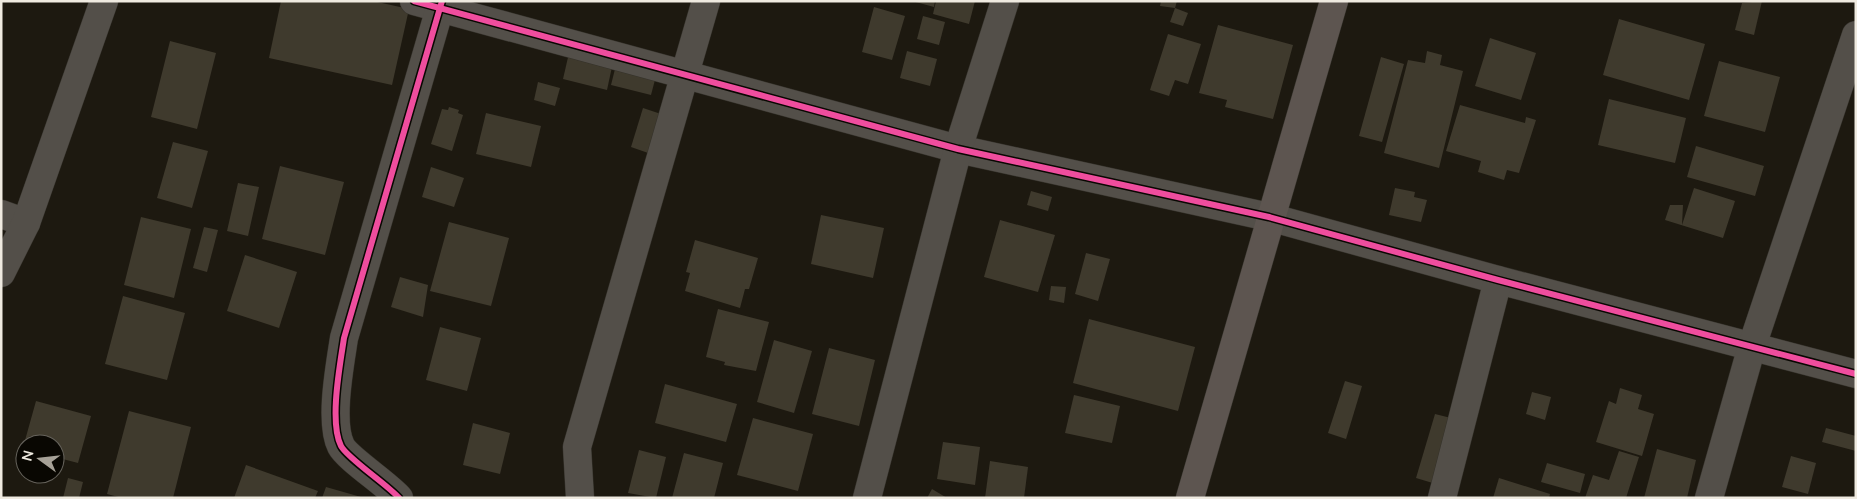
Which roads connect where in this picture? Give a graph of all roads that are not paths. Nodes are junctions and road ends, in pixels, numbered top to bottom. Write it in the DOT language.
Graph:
graph roads {
  1 [pos="104,1"];
  2 [pos="414,1"];
  3 [pos="706,1"];
  4 [pos="1005,1"];
  5 [pos="1334,1"];
  6 [pos="441,5"];
  7 [pos="1856,35"];
  8 [pos="685,74"];
  9 [pos="958,149"];
  10 [pos="1269,216"];
  11 [pos="13,219"];
  12 [pos="1,273"];
  13 [pos="1498,280"];
  14 [pos="1752,346"];
  15 [pos="1856,374"];
  16 [pos="400,498"];
  17 [pos="580,498"];
  18 [pos="867,498"];
  19 [pos="1190,498"];
  20 [pos="1442,498"];
  21 [pos="1709,498"];
  1 -- 11 [label="street"];
  2 -- 6 [label="street"];
  3 -- 8 [label="street"];
  4 -- 9 [label="street"];
  5 -- 10 [label="main road"];
  6 -- 8 [label="street"];
  6 -- 16 [label="street"];
  7 -- 14 [label="street"];
  8 -- 9 [label="street"];
  8 -- 17 [label="street"];
  9 -- 10 [label="street"];
  9 -- 18 [label="street"];
  10 -- 13 [label="street"];
  10 -- 19 [label="main road"];
  11 -- 12 [label="street"];
  13 -- 14 [label="street"];
  13 -- 20 [label="street"];
  14 -- 15 [label="street"];
  14 -- 21 [label="street"];
}
